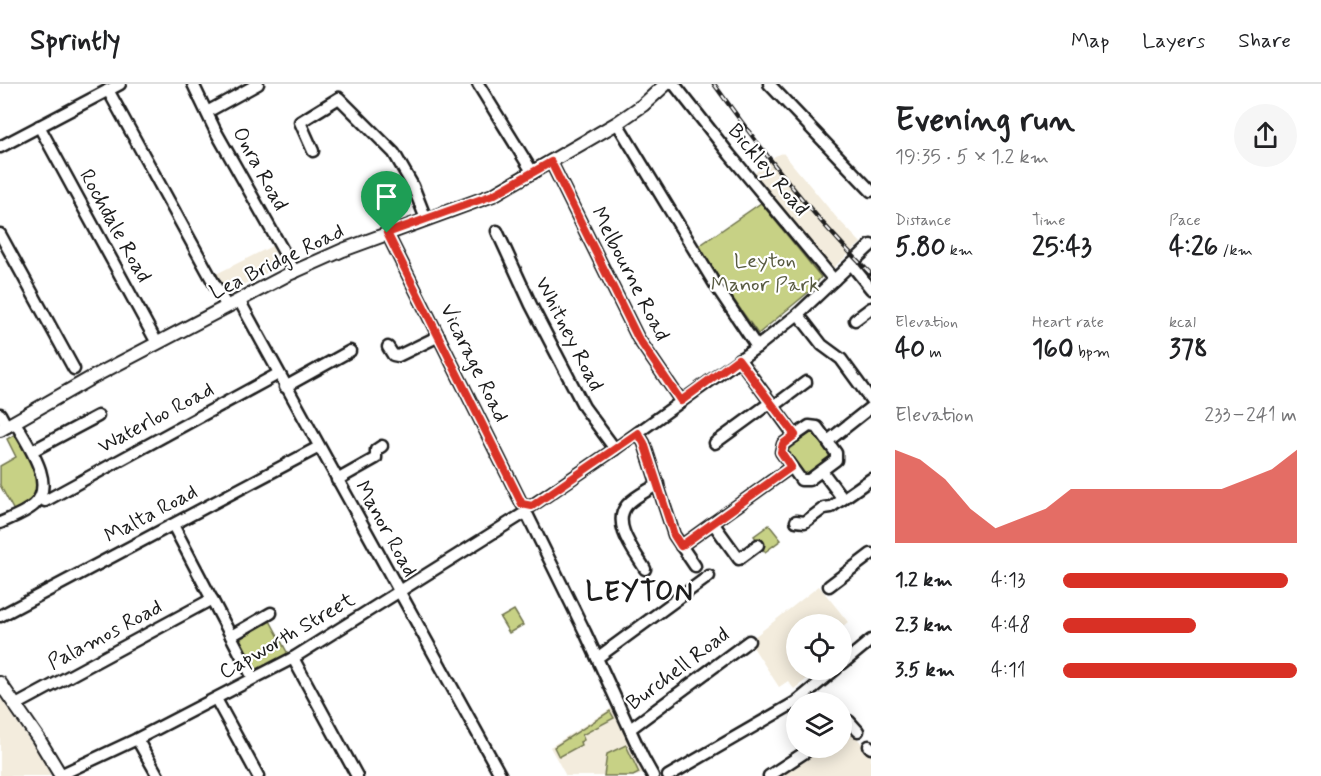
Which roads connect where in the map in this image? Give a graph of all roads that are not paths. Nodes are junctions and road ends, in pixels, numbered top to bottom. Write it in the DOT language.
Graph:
graph roads {
  1 [pos="120,84"];
  2 [pos="194,84"];
  3 [pos="258,84"];
  4 [pos="478,84"];
  5 [pos="666,84"];
  6 [pos="674,84"];
  7 [pos="769,84"];
  8 [pos="108,90"];
  9 [pos="207,112"];
  10 [pos="617,123"];
  11 [pos="39,126"];
  12 [pos="0,147"];
  13 [pos="313,151"];
  14 [pos="551,162"];
  15 [pos="533,173"];
  16 [pos="871,191"];
  17 [pos="426,219"];
  18 [pos="497,231"];
  19 [pos="387,233"];
  20 [pos="0,234"];
  21 [pos="871,245"];
  22 [pos="851,264"];
  23 [pos="295,272"];
  24 [pos="834,280"];
  25 [pos="871,289"];
  26 [pos="239,300"];
  27 [pos="227,307"];
  28 [pos="871,308"];
  29 [pos="798,314"];
  30 [pos="855,320"];
  31 [pos="439,336"];
  32 [pos="157,344"];
  33 [pos="388,347"];
  34 [pos="757,347"];
  35 [pos="350,351"];
  36 [pos="738,359"];
  37 [pos="74,369"];
  38 [pos="278,374"];
  39 [pos="806,382"];
  40 [pos="285,387"];
  41 [pos="871,400"];
  42 [pos="681,401"];
  43 [pos="772,404"];
  44 [pos="871,407"];
  45 [pos="0,414"];
  46 [pos="98,416"];
  47 [pos="7,426"];
  48 [pos="638,433"];
  49 [pos="795,435"];
  50 [pos="828,441"];
  51 [pos="716,443"];
  52 [pos="382,446"];
  53 [pos="319,447"];
  54 [pos="615,449"];
  55 [pos="32,451"];
  56 [pos="791,467"];
  57 [pos="822,471"];
  58 [pos="871,479"];
  59 [pos="337,480"];
  60 [pos="658,484"];
  61 [pos="48,495"];
  62 [pos="843,499"];
  63 [pos="526,510"];
  64 [pos="796,521"];
  65 [pos="0,523"];
  66 [pos="713,523"];
  67 [pos="172,525"];
  68 [pos="758,545"];
  69 [pos="681,546"];
  70 [pos="871,554"];
  71 [pos="645,569"];
  72 [pos="828,586"];
  73 [pos="399,593"];
  74 [pos="212,600"];
  75 [pos="271,613"];
  76 [pos="0,616"];
  77 [pos="231,636"];
  78 [pos="749,640"];
  79 [pos="871,640"];
  80 [pos="852,656"];
  81 [pos="293,658"];
  82 [pos="597,658"];
  83 [pos="253,678"];
  84 [pos="823,680"];
  85 [pos="0,683"];
  86 [pos="216,699"];
  87 [pos="16,705"];
  88 [pos="852,724"];
  89 [pos="630,729"];
  90 [pos="858,731"];
  91 [pos="137,739"];
  92 [pos="796,758"];
  93 [pos="61,776"];
  94 [pos="158,776"];
  95 [pos="258,776"];
  96 [pos="357,776"];
  97 [pos="501,776"];
  98 [pos="653,776"];
  99 [pos="668,776"];
  100 [pos="769,776"];
  1 -- 8 [label="street"];
  2 -- 9 [label="street, Onra Road"];
  3 -- 9 [label="street"];
  4 -- 15 [label="street"];
  5 -- 10 [label="main road, Lea Bridge Road"];
  6 -- 24 [label="street, Bickley Road"];
  7 -- 16 [label="street"];
  8 -- 11 [label="street"];
  8 -- 27 [label="street"];
  9 -- 23 [label="street, Onra Road"];
  10 -- 14 [label="main road, Lea Bridge Road"];
  10 -- 34 [label="street"];
  11 -- 12 [label="street"];
  11 -- 32 [label="street, Rochdale Road"];
  13 -- 17 [label="street"];
  14 -- 15 [label="main road, Lea Bridge Road"];
  14 -- 42 [label="street, Melbourne Road"];
  15 -- 17 [label="main road, Lea Bridge Road"];
  17 -- 19 [label="main road, Lea Bridge Road"];
  18 -- 54 [label="street, Whitney Road"];
  19 -- 23 [label="main road, Lea Bridge Road"];
  19 -- 31 [label="street, Vicarage Road"];
  20 -- 37 [label="street"];
  21 -- 22 [label="street, Capworth Street"];
  22 -- 24 [label="street, Capworth Street"];
  22 -- 25 [label="street"];
  23 -- 26 [label="main road, Lea Bridge Road"];
  24 -- 29 [label="street, Capworth Street"];
  26 -- 27 [label="main road, Lea Bridge Road"];
  26 -- 38 [label="street, Manor Road"];
  27 -- 32 [label="main road, Lea Bridge Road"];
  28 -- 30 [label="street"];
  29 -- 34 [label="street, Capworth Street"];
  29 -- 41 [label="street"];
  31 -- 33 [label="street"];
  31 -- 63 [label="street, Vicarage Road"];
  32 -- 47 [label="main road, Lea Bridge Road"];
  34 -- 36 [label="street, Capworth Street"];
  35 -- 40 [label="street"];
  36 -- 42 [label="street, Capworth Street"];
  36 -- 43 [label="street"];
  38 -- 40 [label="street, Manor Road"];
  38 -- 61 [label="street, Waterloo Road"];
  39 -- 43 [label="street"];
  40 -- 53 [label="street, Manor Road"];
  42 -- 48 [label="street, Capworth Street"];
  43 -- 49 [label="street"];
  43 -- 51 [label="street"];
  44 -- 50 [label="street"];
  45 -- 47 [label="street"];
  46 -- 55 [label="street"];
  47 -- 55 [label="street"];
  48 -- 54 [label="street, Capworth Street"];
  48 -- 60 [label="street"];
  49 -- 50 [label="street"];
  49 -- 56 [label="street"];
  50 -- 57 [label="street"];
  52 -- 59 [label="street"];
  53 -- 59 [label="street, Manor Road"];
  53 -- 67 [label="street, Malta Road"];
  54 -- 63 [label="street, Capworth Street"];
  55 -- 65 [label="street"];
  56 -- 57 [label="street"];
  56 -- 66 [label="street"];
  57 -- 62 [label="street"];
  58 -- 62 [label="street"];
  59 -- 73 [label="street, Manor Road"];
  60 -- 69 [label="street"];
  60 -- 71 [label="street"];
  62 -- 64 [label="street"];
  63 -- 73 [label="street, Capworth Street"];
  63 -- 82 [label="street, Vicarage Road"];
  66 -- 68 [label="street"];
  66 -- 69 [label="street"];
  67 -- 74 [label="street"];
  67 -- 76 [label="street, Malta Road"];
  69 -- 82 [label="street"];
  70 -- 72 [label="street"];
  73 -- 81 [label="street, Capworth Street"];
  73 -- 97 [label="street, Manor Road"];
  74 -- 77 [label="street"];
  74 -- 87 [label="street, Palamos Road"];
  75 -- 77 [label="street"];
  77 -- 83 [label="street"];
  78 -- 89 [label="street, Burchell Road"];
  79 -- 80 [label="street"];
  81 -- 83 [label="street, Capworth Street"];
  81 -- 96 [label="street"];
  82 -- 89 [label="street, Vicarage Road"];
  83 -- 86 [label="street, Capworth Street"];
  84 -- 99 [label="street"];
  85 -- 87 [label="main road"];
  86 -- 91 [label="street, Capworth Street"];
  86 -- 95 [label="street"];
  87 -- 93 [label="main road"];
  88 -- 90 [label="street"];
  89 -- 98 [label="street, Vicarage Road"];
  91 -- 93 [label="street, Capworth Street"];
  91 -- 94 [label="street"];
  92 -- 100 [label="street"];
}
